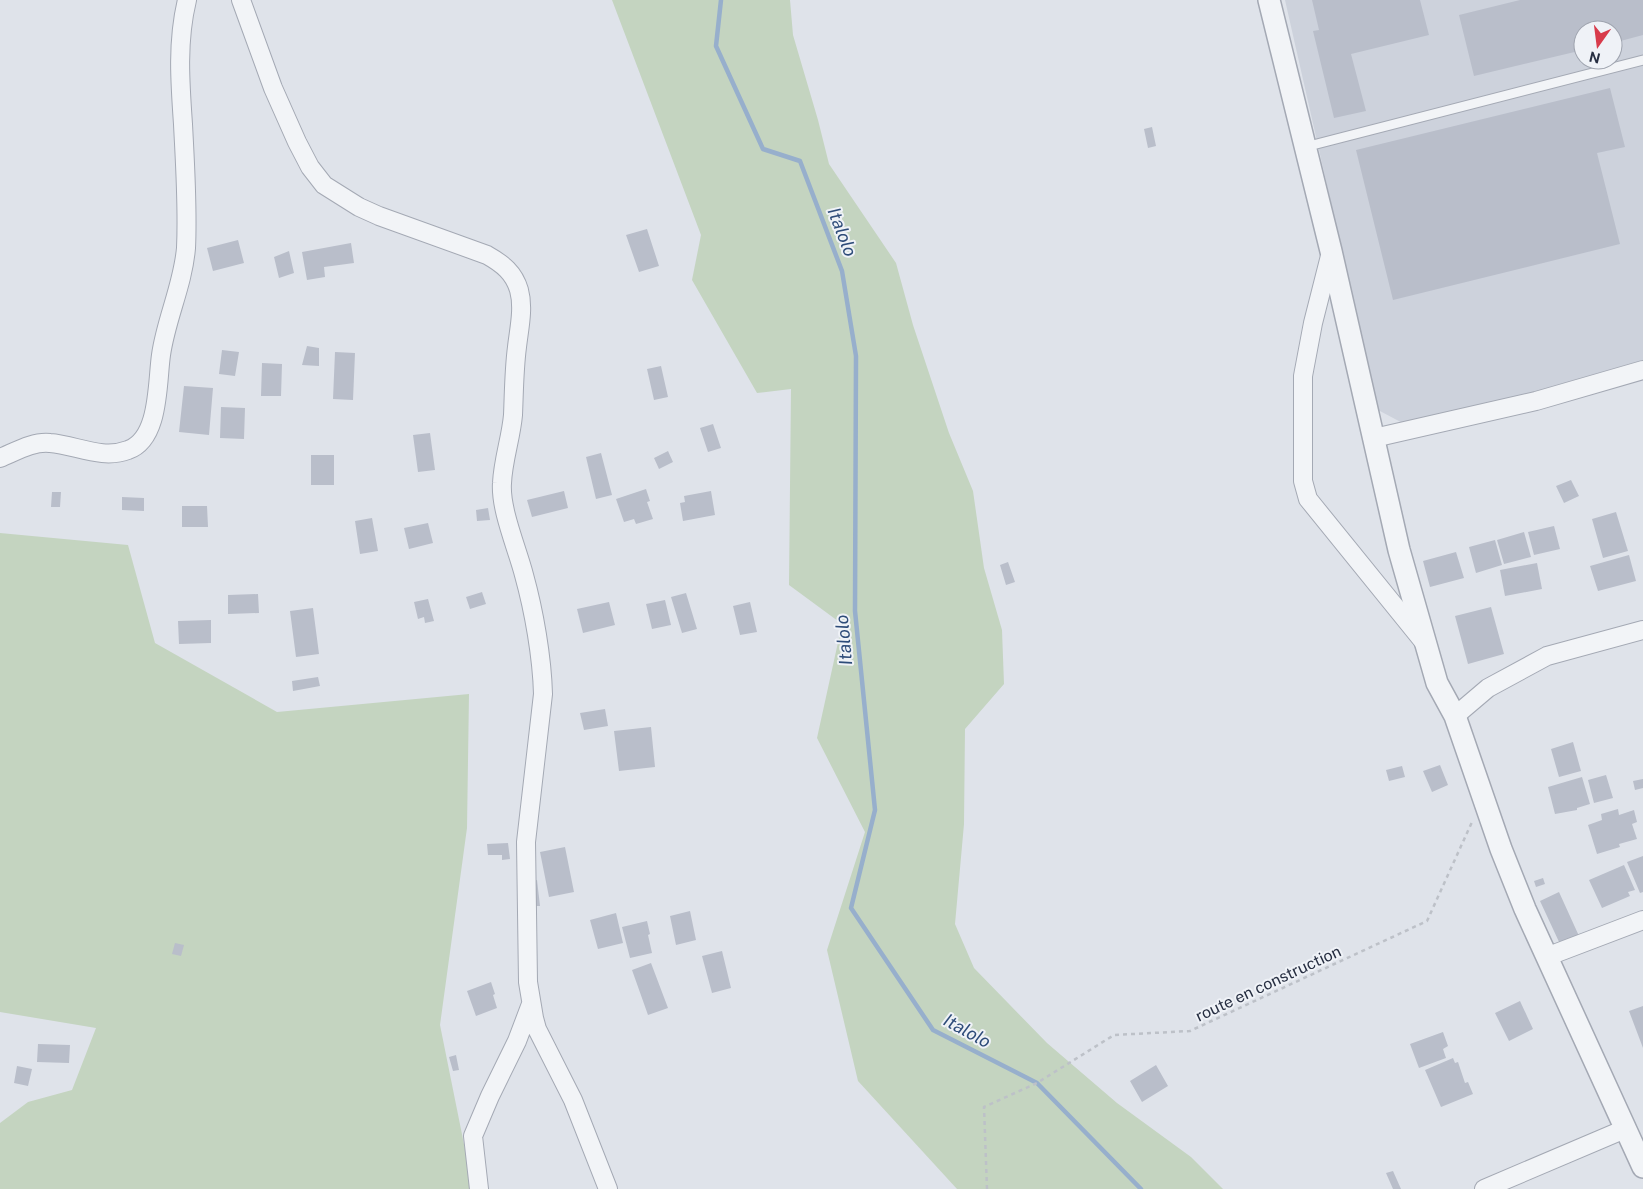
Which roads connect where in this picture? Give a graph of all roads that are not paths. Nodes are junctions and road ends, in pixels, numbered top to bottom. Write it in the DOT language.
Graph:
graph roads {
  1 [pos="187,0"];
  2 [pos="241,0"];
  3 [pos="1269,0"];
  4 [pos="1643,60"];
  5 [pos="1304,147"];
  6 [pos="1331,251"];
  7 [pos="1643,370"];
  8 [pos="1374,438"];
  9 [pos="0,458"];
  10 [pos="1643,630"];
  11 [pos="1426,643"];
  12 [pos="1455,716"];
  13 [pos="1643,920"];
  14 [pos="1546,957"];
  15 [pos="531,1003"];
  16 [pos="1626,1129"];
  17 [pos="1643,1167"];
  18 [pos="479,1189"];
  19 [pos="608,1189"];
  20 [pos="1484,1189"];
  1 -- 9 [label="street"];
  2 -- 15 [label="street"];
  3 -- 5 [label="street"];
  4 -- 5 [label="lane"];
  5 -- 6 [label="street"];
  6 -- 8 [label="street"];
  6 -- 11 [label="street"];
  7 -- 8 [label="street"];
  8 -- 11 [label="street"];
  10 -- 12 [label="street"];
  11 -- 12 [label="street"];
  12 -- 14 [label="street"];
  13 -- 14 [label="street"];
  14 -- 16 [label="street"];
  15 -- 18 [label="street"];
  15 -- 19 [label="street"];
  16 -- 17 [label="street"];
  16 -- 20 [label="street"];
}
